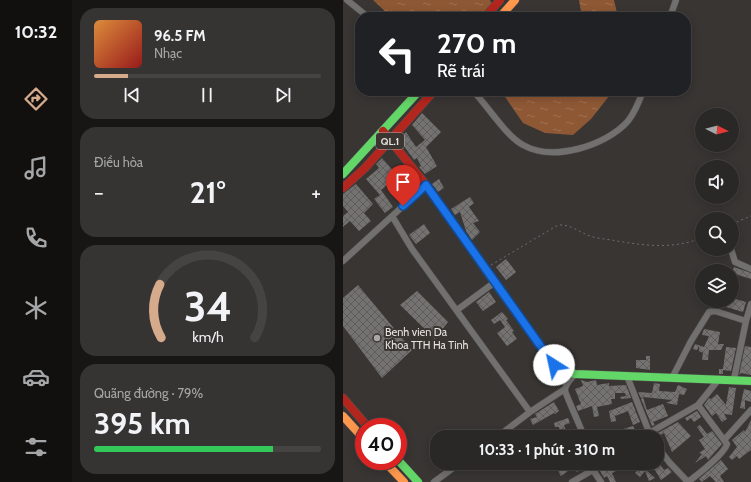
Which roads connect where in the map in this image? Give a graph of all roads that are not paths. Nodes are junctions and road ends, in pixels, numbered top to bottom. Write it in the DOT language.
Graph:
graph roads {
  1 [pos="347,0"];
  2 [pos="500,0"];
  3 [pos="676,0"];
  4 [pos="513,3"];
  5 [pos="363,12"];
  6 [pos="489,12"];
  7 [pos="505,12"];
  8 [pos="672,12"];
  9 [pos="414,96"];
  10 [pos="430,96"];
  11 [pos="477,96"];
  12 [pos="641,96"];
  13 [pos="383,131"];
  14 [pos="390,140"];
  15 [pos="343,174"];
  16 [pos="426,185"];
  17 [pos="343,188"];
  18 [pos="392,216"];
  19 [pos="343,251"];
  20 [pos="733,256"];
  21 [pos="345,259"];
  22 [pos="751,269"];
  23 [pos="495,282"];
  24 [pos="751,304"];
  25 [pos="457,310"];
  26 [pos="748,318"];
  27 [pos="575,374"];
  28 [pos="627,376"];
  29 [pos="672,378"];
  30 [pos="719,379"];
  31 [pos="734,379"];
  32 [pos="751,381"];
  33 [pos="565,389"];
  34 [pos="343,398"];
  35 [pos="698,406"];
  36 [pos="751,410"];
  37 [pos="530,412"];
  38 [pos="343,416"];
  39 [pos="361,418"];
  40 [pos="355,429"];
  41 [pos="506,430"];
  42 [pos="582,430"];
  43 [pos="647,430"];
  44 [pos="657,430"];
  45 [pos="725,439"];
  46 [pos="664,455"];
  47 [pos="392,470"];
  48 [pos="407,470"];
  49 [pos="450,470"];
  50 [pos="593,470"];
  51 [pos="403,482"];
  52 [pos="418,482"];
  53 [pos="434,482"];
  54 [pos="572,482"];
  55 [pos="601,482"];
  56 [pos="688,482"];
  1 -- 5 [label="street"];
  2 -- 6 [label="street"];
  3 -- 8 [label="street"];
  4 -- 7 [label="street"];
  9 -- 13 [label="street, QL.1"];
  10 -- 14 [label="street, QL.1"];
  11 -- 12 [label="street"];
  13 -- 14 [label="street"];
  13 -- 15 [label="street, QL.1"];
  14 -- 16 [label="street"];
  14 -- 17 [label="street, QL.1"];
  16 -- 18 [label="street"];
  16 -- 23 [label="street"];
  18 -- 21 [label="street"];
  18 -- 25 [label="street"];
  19 -- 21 [label="street"];
  20 -- 22 [label="street"];
  23 -- 25 [label="street"];
  23 -- 27 [label="street"];
  24 -- 26 [label="street"];
  25 -- 37 [label="street"];
  26 -- 29 [label="street"];
  26 -- 31 [label="street"];
  27 -- 28 [label="street"];
  27 -- 33 [label="street"];
  28 -- 29 [label="street"];
  28 -- 43 [label="street"];
  29 -- 30 [label="street"];
  30 -- 31 [label="street"];
  30 -- 35 [label="street"];
  31 -- 32 [label="street"];
  33 -- 37 [label="street"];
  33 -- 42 [label="street"];
  34 -- 39 [label="street"];
  35 -- 44 [label="street"];
  35 -- 45 [label="street"];
  36 -- 45 [label="street"];
  37 -- 41 [label="street"];
  38 -- 40 [label="street"];
  45 -- 56 [label="street"];
  46 -- 56 [label="street"];
  47 -- 51 [label="street"];
  48 -- 52 [label="street"];
  49 -- 53 [label="street"];
  50 -- 54 [label="street"];
  50 -- 55 [label="street"];
}
